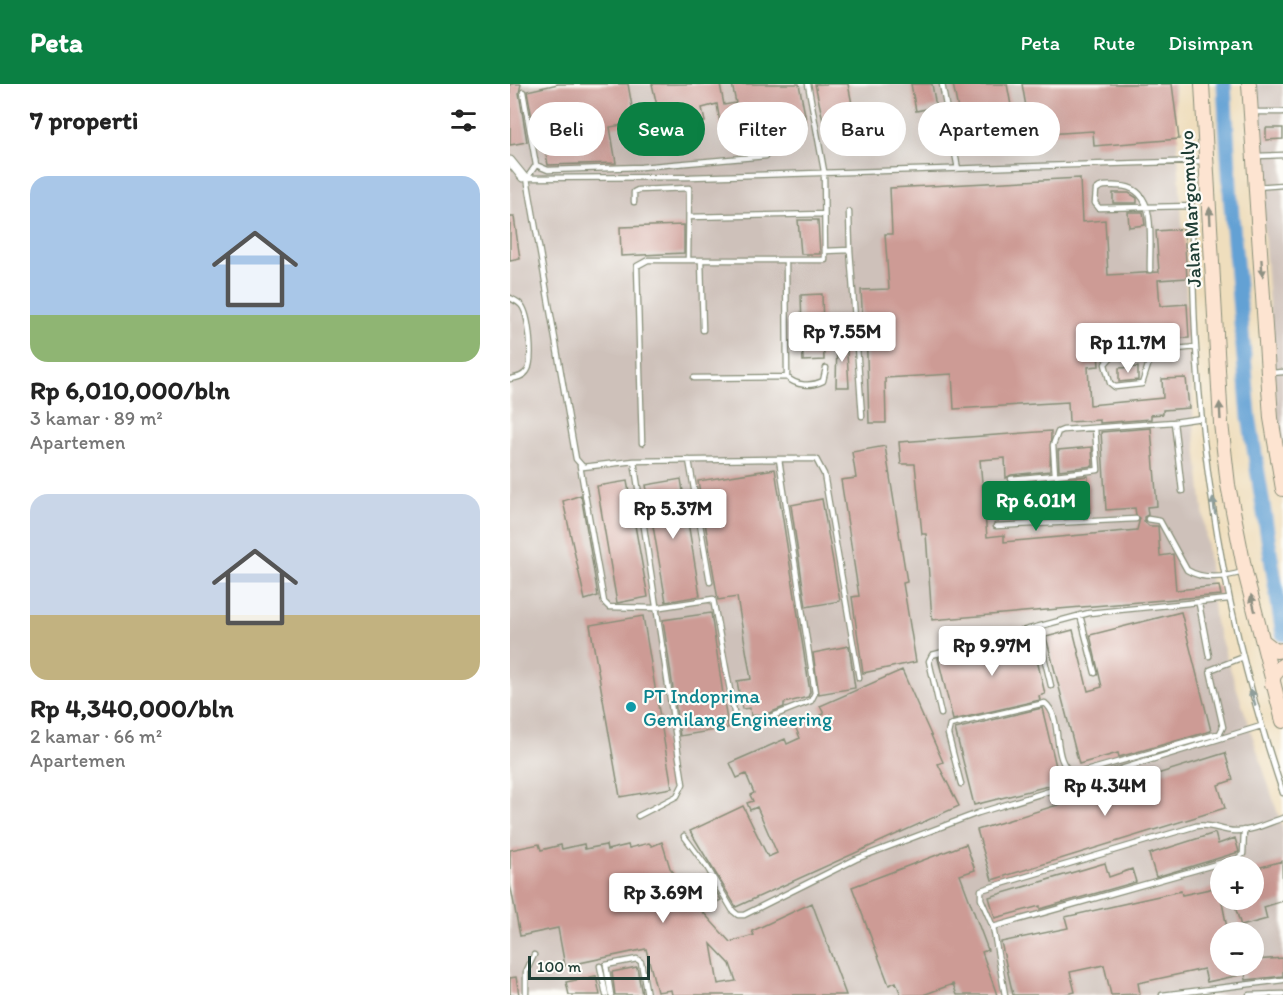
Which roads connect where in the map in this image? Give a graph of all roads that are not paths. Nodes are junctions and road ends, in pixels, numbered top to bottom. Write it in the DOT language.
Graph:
graph roads {
  1 [pos="808,84"];
  2 [pos="942,84"];
  3 [pos="1202,84"];
  4 [pos="1249,84"];
  5 [pos="523,92"];
  6 [pos="945,102"];
  7 [pos="1283,111"];
  8 [pos="1252,112"];
  9 [pos="766,156"];
  10 [pos="956,156"];
  11 [pos="1254,156"];
  12 [pos="1283,156"];
  13 [pos="510,161"];
  14 [pos="1189,161"];
  15 [pos="1208,161"];
  16 [pos="536,165"];
  17 [pos="958,169"];
  18 [pos="824,171"];
  19 [pos="510,174"];
  20 [pos="690,177"];
  21 [pos="525,178"];
  22 [pos="1283,185"];
  23 [pos="1257,186"];
  24 [pos="689,188"];
  25 [pos="634,202"];
  26 [pos="1192,206"];
  27 [pos="1149,208"];
  28 [pos="849,212"];
  29 [pos="823,214"];
  30 [pos="689,217"];
  31 [pos="850,250"];
  32 [pos="825,251"];
  33 [pos="688,260"];
  34 [pos="700,260"];
  35 [pos="786,261"];
  36 [pos="1150,270"];
  37 [pos="510,298"];
  38 [pos="703,330"];
  39 [pos="1196,347"];
  40 [pos="1152,353"];
  41 [pos="826,368"];
  42 [pos="1283,372"];
  43 [pos="1268,373"];
  44 [pos="787,377"];
  45 [pos="693,378"];
  46 [pos="510,379"];
  47 [pos="862,416"];
  48 [pos="1202,418"];
  49 [pos="1174,422"];
  50 [pos="1095,428"];
  51 [pos="642,443"];
  52 [pos="779,459"];
  53 [pos="689,460"];
  54 [pos="634,461"];
  55 [pos="580,466"];
  56 [pos="1055,475"];
  57 [pos="1011,479"];
  58 [pos="1283,489"];
  59 [pos="1182,491"];
  60 [pos="1137,519"];
  61 [pos="1148,519"];
  62 [pos="996,526"];
  63 [pos="1245,572"];
  64 [pos="1223,578"];
  65 [pos="710,582"];
  66 [pos="1229,599"];
  67 [pos="1199,604"];
  68 [pos="654,608"];
  69 [pos="1080,615"];
  70 [pos="1037,627"];
  71 [pos="1272,646"];
  72 [pos="1209,656"];
  73 [pos="1241,658"];
  74 [pos="1279,668"];
  75 [pos="1095,673"];
  76 [pos="860,678"];
  77 [pos="1051,686"];
  78 [pos="1272,686"];
  79 [pos="941,714"];
  80 [pos="1283,721"];
  81 [pos="1261,726"];
  82 [pos="961,784"];
  83 [pos="1283,793"];
  84 [pos="638,816"];
  85 [pos="1283,818"];
  86 [pos="1244,830"];
  87 [pos="684,836"];
  88 [pos="993,927"];
  89 [pos="534,955"];
  90 [pos="600,966"];
  91 [pos="1283,980"];
  92 [pos="1283,994"];
  93 [pos="526,995"];
  94 [pos="606,995"];
  95 [pos="611,995"];
  96 [pos="647,995"];
  97 [pos="1005,995"];
  98 [pos="1162,995"];
  99 [pos="1252,995"];
  1 -- 18 [label="lane"];
  2 -- 6 [label="lane"];
  3 -- 15 [label="main road, Jalan Margomulyo"];
  4 -- 8 [label="main road"];
  5 -- 16 [label="lane"];
  7 -- 8 [label="lane"];
  8 -- 11 [label="main road"];
  9 -- 16 [label="lane"];
  10 -- 17 [label="lane"];
  11 -- 12 [label="lane"];
  11 -- 23 [label="main road"];
  13 -- 21 [label="street"];
  14 -- 15 [label="lane"];
  14 -- 17 [label="lane"];
  14 -- 26 [label="lane"];
  63 -- 15 [label="main road, Jalan Margomulyo, one-way"];
  16 -- 21 [label="lane"];
  17 -- 18 [label="lane"];
  18 -- 20 [label="lane"];
  18 -- 29 [label="lane"];
  19 -- 21 [label="lane"];
  20 -- 21 [label="lane"];
  20 -- 24 [label="lane"];
  21 -- 55 [label="lane"];
  22 -- 23 [label="lane"];
  23 -- 43 [label="main road, one-way"];
  24 -- 25 [label="lane"];
  24 -- 30 [label="lane"];
  26 -- 27 [label="lane"];
  26 -- 39 [label="lane"];
  27 -- 27 [label="lane"];
  27 -- 36 [label="lane"];
  28 -- 31 [label="lane"];
  29 -- 30 [label="lane"];
  29 -- 32 [label="lane"];
  30 -- 33 [label="lane"];
  31 -- 32 [label="lane"];
  31 -- 47 [label="lane"];
  32 -- 35 [label="lane"];
  33 -- 34 [label="lane"];
  33 -- 51 [label="lane"];
  34 -- 35 [label="lane"];
  34 -- 38 [label="lane"];
  35 -- 44 [label="lane"];
  37 -- 46 [label="lane"];
  39 -- 40 [label="lane"];
  39 -- 48 [label="lane"];
  40 -- 40 [label="lane"];
  41 -- 44 [label="lane"];
  42 -- 43 [label="lane"];
  43 -- 58 [label="main road"];
  44 -- 45 [label="lane"];
  48 -- 49 [label="lane"];
  64 -- 48 [label="lane, one-way"];
  49 -- 50 [label="lane"];
  49 -- 59 [label="lane"];
  50 -- 56 [label="lane"];
  50 -- 56 [label="lane"];
  52 -- 53 [label="lane"];
  52 -- 68 [label="lane"];
  52 -- 76 [label="lane"];
  53 -- 54 [label="lane"];
  53 -- 65 [label="lane"];
  54 -- 55 [label="lane"];
  54 -- 68 [label="lane"];
  55 -- 68 [label="lane"];
  56 -- 57 [label="lane"];
  60 -- 62 [label="lane"];
  61 -- 64 [label="lane"];
  63 -- 64 [label="lane"];
  71 -- 63 [label="main road, Jalan Margomulyo, one-way"];
  64 -- 66 [label="lane"];
  66 -- 67 [label="lane"];
  66 -- 73 [label="lane"];
  67 -- 69 [label="lane"];
  67 -- 72 [label="lane"];
  68 -- 84 [label="lane"];
  69 -- 70 [label="lane"];
  69 -- 75 [label="lane"];
  70 -- 77 [label="lane"];
  70 -- 79 [label="lane"];
  71 -- 78 [label="main road, Jalan Margomulyo"];
  81 -- 73 [label="lane, one-way"];
  73 -- 82 [label="lane"];
  74 -- 78 [label="main road"];
  78 -- 80 [label="main road, Jalan Margomulyo"];
  81 -- 83 [label="lane"];
  81 -- 87 [label="lane"];
  85 -- 86 [label="lane"];
  86 -- 88 [label="lane"];
  86 -- 88 [label="lane"];
  88 -- 97 [label="lane"];
  89 -- 93 [label="lane"];
  90 -- 94 [label="lane"];
  91 -- 98 [label="lane"];
  92 -- 99 [label="lane"];
  95 -- 96 [label="lane"];
}
